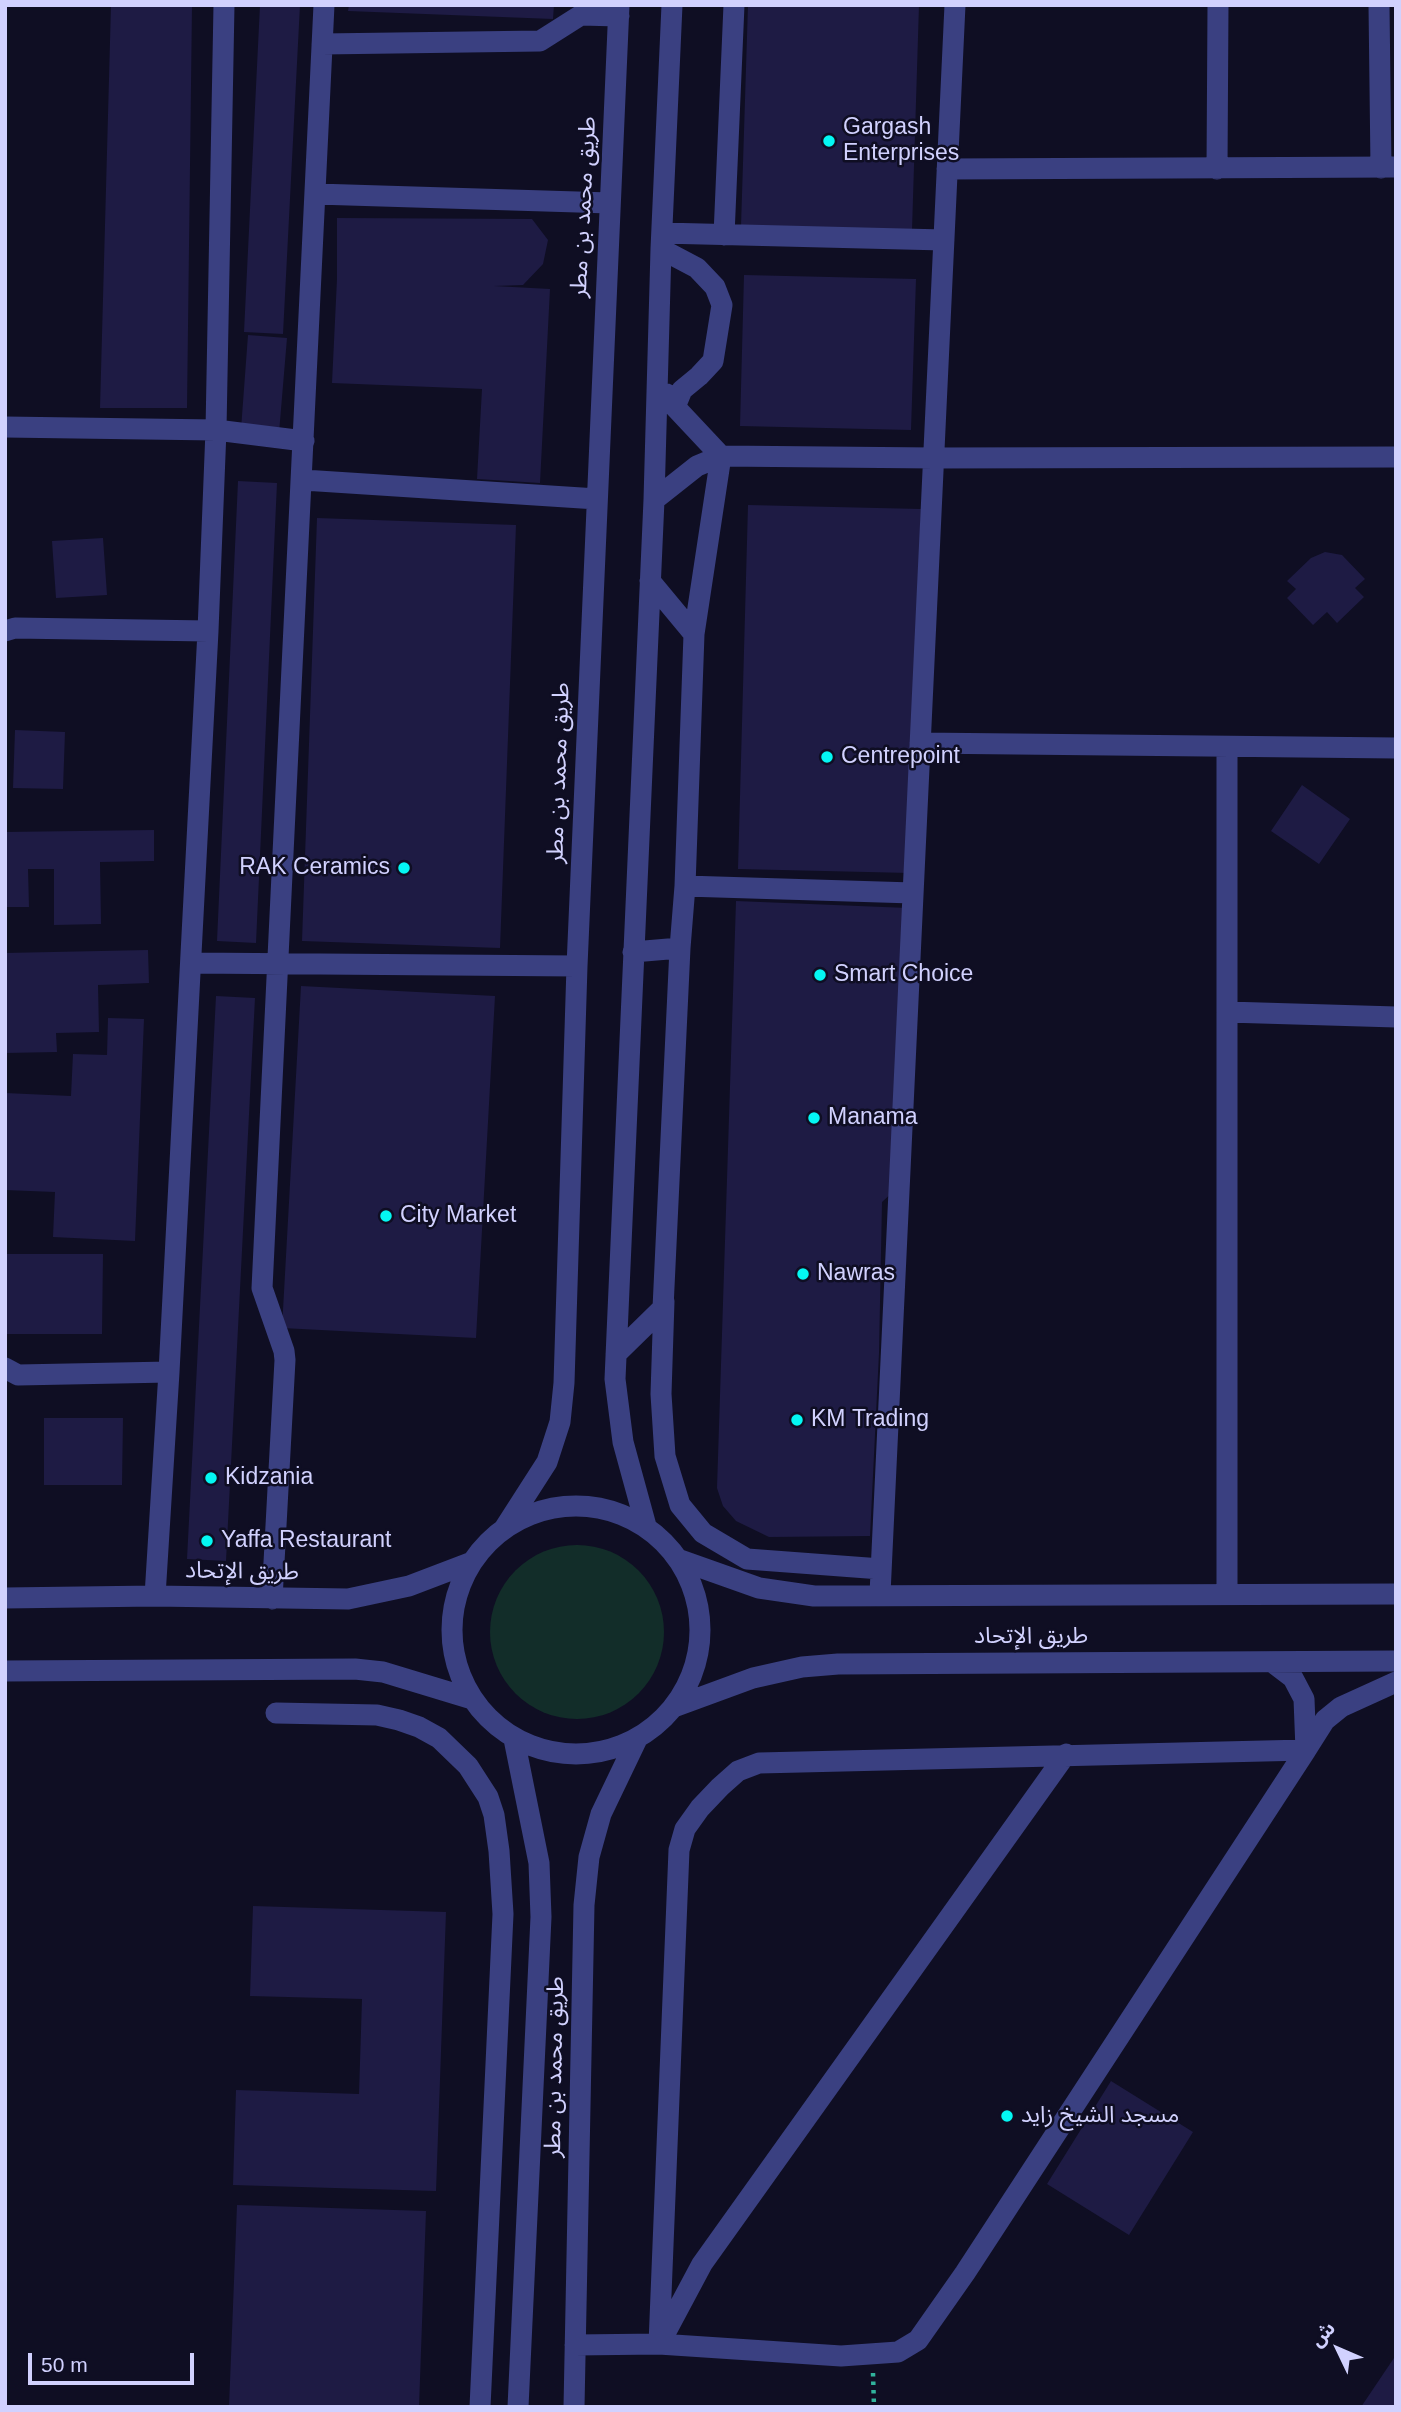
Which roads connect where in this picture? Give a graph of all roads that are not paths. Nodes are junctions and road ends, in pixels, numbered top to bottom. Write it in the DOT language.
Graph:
graph roads {
  1 [pos="224,5"];
  2 [pos="324,5"];
  3 [pos="672,5"];
  4 [pos="734,5"];
  5 [pos="955,5"];
  6 [pos="1218,5"];
  7 [pos="1379,5"];
  8 [pos="619,11"];
  9 [pos="322,44"];
  10 [pos="1388,167"];
  11 [pos="947,169"];
  12 [pos="1217,169"];
  13 [pos="316,194"];
  14 [pos="610,202"];
  15 [pos="723,234"];
  16 [pos="944,240"];
  17 [pos="662,241"];
  18 [pos="658,377"];
  19 [pos="675,407"];
  20 [pos="5,427"];
  21 [pos="216,430"];
  22 [pos="304,441"];
  23 [pos="721,456"];
  24 [pos="1396,457"];
  25 [pos="934,458"];
  26 [pos="303,480"];
  27 [pos="597,499"];
  28 [pos="654,500"];
  29 [pos="650,581"];
  30 [pos="5,631"];
  31 [pos="208,631"];
  32 [pos="694,634"];
  33 [pos="920,743"];
  34 [pos="1227,748"];
  35 [pos="1396,748"];
  36 [pos="685,886"];
  37 [pos="914,893"];
  38 [pos="680,948"];
  39 [pos="633,952"];
  40 [pos="191,962"];
  41 [pos="279,963"];
  42 [pos="577,966"];
  43 [pos="1227,1012"];
  44 [pos="1396,1017"];
  45 [pos="665,1284"];
  46 [pos="616,1354"];
  47 [pos="5,1368"];
  48 [pos="169,1372"];
  49 [pos="646,1526"];
  50 [pos="504,1529"];
  51 [pos="680,1560"];
  52 [pos="472,1562"];
  53 [pos="881,1569"];
  54 [pos="880,1594"];
  55 [pos="1227,1594"];
  56 [pos="1396,1594"];
  57 [pos="155,1596"];
  58 [pos="5,1598"];
  59 [pos="272,1599"];
  60 [pos="1396,1661"];
  61 [pos="1272,1662"];
  62 [pos="5,1671"];
  63 [pos="1396,1682"];
  64 [pos="472,1699"];
  65 [pos="674,1707"];
  66 [pos="276,1713"];
  67 [pos="514,1739"];
  68 [pos="636,1739"];
  69 [pos="1306,1750"];
  70 [pos="1066,1754"];
  71 [pos="503,1914"];
  72 [pos="541,1917"];
  73 [pos="495,2077"];
  74 [pos="533,2080"];
  75 [pos="491,2185"];
  76 [pos="527,2186"];
  77 [pos="486,2270"];
  78 [pos="523,2273"];
  79 [pos="659,2344"];
  80 [pos="575,2345"];
  81 [pos="482,2358"];
  82 [pos="520,2360"];
  83 [pos="480,2407"];
  84 [pos="518,2407"];
  85 [pos="574,2407"];
  1 -- 21 [label="street"];
  2 -- 9 [label="street"];
  3 -- 17 [label="street"];
  4 -- 15 [label="street"];
  5 -- 11 [label="street"];
  6 -- 12 [label="street"];
  7 -- 10 [label="street"];
  8 -- 9 [label="street"];
  8 -- 14 [label="street, طريق محمد بن مطر"];
  9 -- 13 [label="street"];
  10 -- 12 [label="street"];
  11 -- 12 [label="street"];
  11 -- 16 [label="street"];
  13 -- 14 [label="street"];
  13 -- 22 [label="street"];
  14 -- 27 [label="street, طريق محمد بن مطر"];
  15 -- 16 [label="street"];
  15 -- 17 [label="street"];
  16 -- 25 [label="street"];
  17 -- 18 [label="street"];
  17 -- 19 [label="street"];
  18 -- 19 [label="street"];
  18 -- 28 [label="street"];
  19 -- 23 [label="street"];
  20 -- 21 [label="street"];
  21 -- 22 [label="street"];
  21 -- 31 [label="street"];
  22 -- 26 [label="street"];
  23 -- 25 [label="street"];
  23 -- 28 [label="street"];
  23 -- 32 [label="street"];
  24 -- 25 [label="street"];
  25 -- 33 [label="street"];
  26 -- 27 [label="street"];
  26 -- 41 [label="street"];
  27 -- 42 [label="street, طريق محمد بن مطر"];
  28 -- 29 [label="street"];
  29 -- 32 [label="street"];
  29 -- 39 [label="street"];
  30 -- 31 [label="street"];
  31 -- 40 [label="street"];
  32 -- 36 [label="street"];
  33 -- 34 [label="street"];
  33 -- 37 [label="street"];
  34 -- 35 [label="street"];
  34 -- 43 [label="street"];
  36 -- 37 [label="street"];
  36 -- 38 [label="street"];
  37 -- 53 [label="street"];
  38 -- 39 [label="street"];
  38 -- 45 [label="street"];
  39 -- 46 [label="street"];
  40 -- 41 [label="street"];
  40 -- 48 [label="street"];
  41 -- 42 [label="street"];
  41 -- 59 [label="street"];
  42 -- 50 [label="street, طريق محمد بن مطر"];
  43 -- 44 [label="street"];
  43 -- 55 [label="street"];
  45 -- 46 [label="street"];
  45 -- 53 [label="street"];
  46 -- 49 [label="street"];
  47 -- 48 [label="street"];
  48 -- 57 [label="street"];
  49 -- 50 [label="street"];
  49 -- 51 [label="street"];
  50 -- 52 [label="street"];
  51 -- 54 [label="street, طريق اﻹتحاد"];
  51 -- 65 [label="street"];
  52 -- 59 [label="street, طريق اﻹتحاد"];
  52 -- 64 [label="street"];
  53 -- 54 [label="street"];
  54 -- 55 [label="street, طريق اﻹتحاد"];
  55 -- 56 [label="street, طريق اﻹتحاد"];
  57 -- 58 [label="street, طريق اﻹتحاد"];
  57 -- 59 [label="street, طريق اﻹتحاد"];
  60 -- 61 [label="street, طريق اﻹتحاد"];
  61 -- 65 [label="street, طريق اﻹتحاد"];
  61 -- 69 [label="street"];
  62 -- 64 [label="street"];
  63 -- 69 [label="street"];
  64 -- 67 [label="street"];
  65 -- 68 [label="street"];
  66 -- 71 [label="street"];
  67 -- 68 [label="street"];
  67 -- 72 [label="street, طريق محمد بن مطر"];
  68 -- 80 [label="street, طريق محمد بن مطر"];
  69 -- 70 [label="street"];
  69 -- 79 [label="street"];
  70 -- 79 [label="street"];
  70 -- 79 [label="street"];
  71 -- 72 [label="street"];
  71 -- 73 [label="street"];
  72 -- 74 [label="street, طريق محمد بن مطر"];
  73 -- 74 [label="street"];
  73 -- 75 [label="street"];
  74 -- 76 [label="street, طريق محمد بن مطر"];
  75 -- 76 [label="street"];
  75 -- 77 [label="street"];
  76 -- 78 [label="street, طريق محمد بن مطر"];
  77 -- 78 [label="street"];
  77 -- 81 [label="street"];
  78 -- 82 [label="street, طريق محمد بن مطر"];
  79 -- 80 [label="street"];
  80 -- 85 [label="street, طريق محمد بن مطر"];
  81 -- 82 [label="street"];
  81 -- 83 [label="street"];
  82 -- 84 [label="street, طريق محمد بن مطر"];
}
